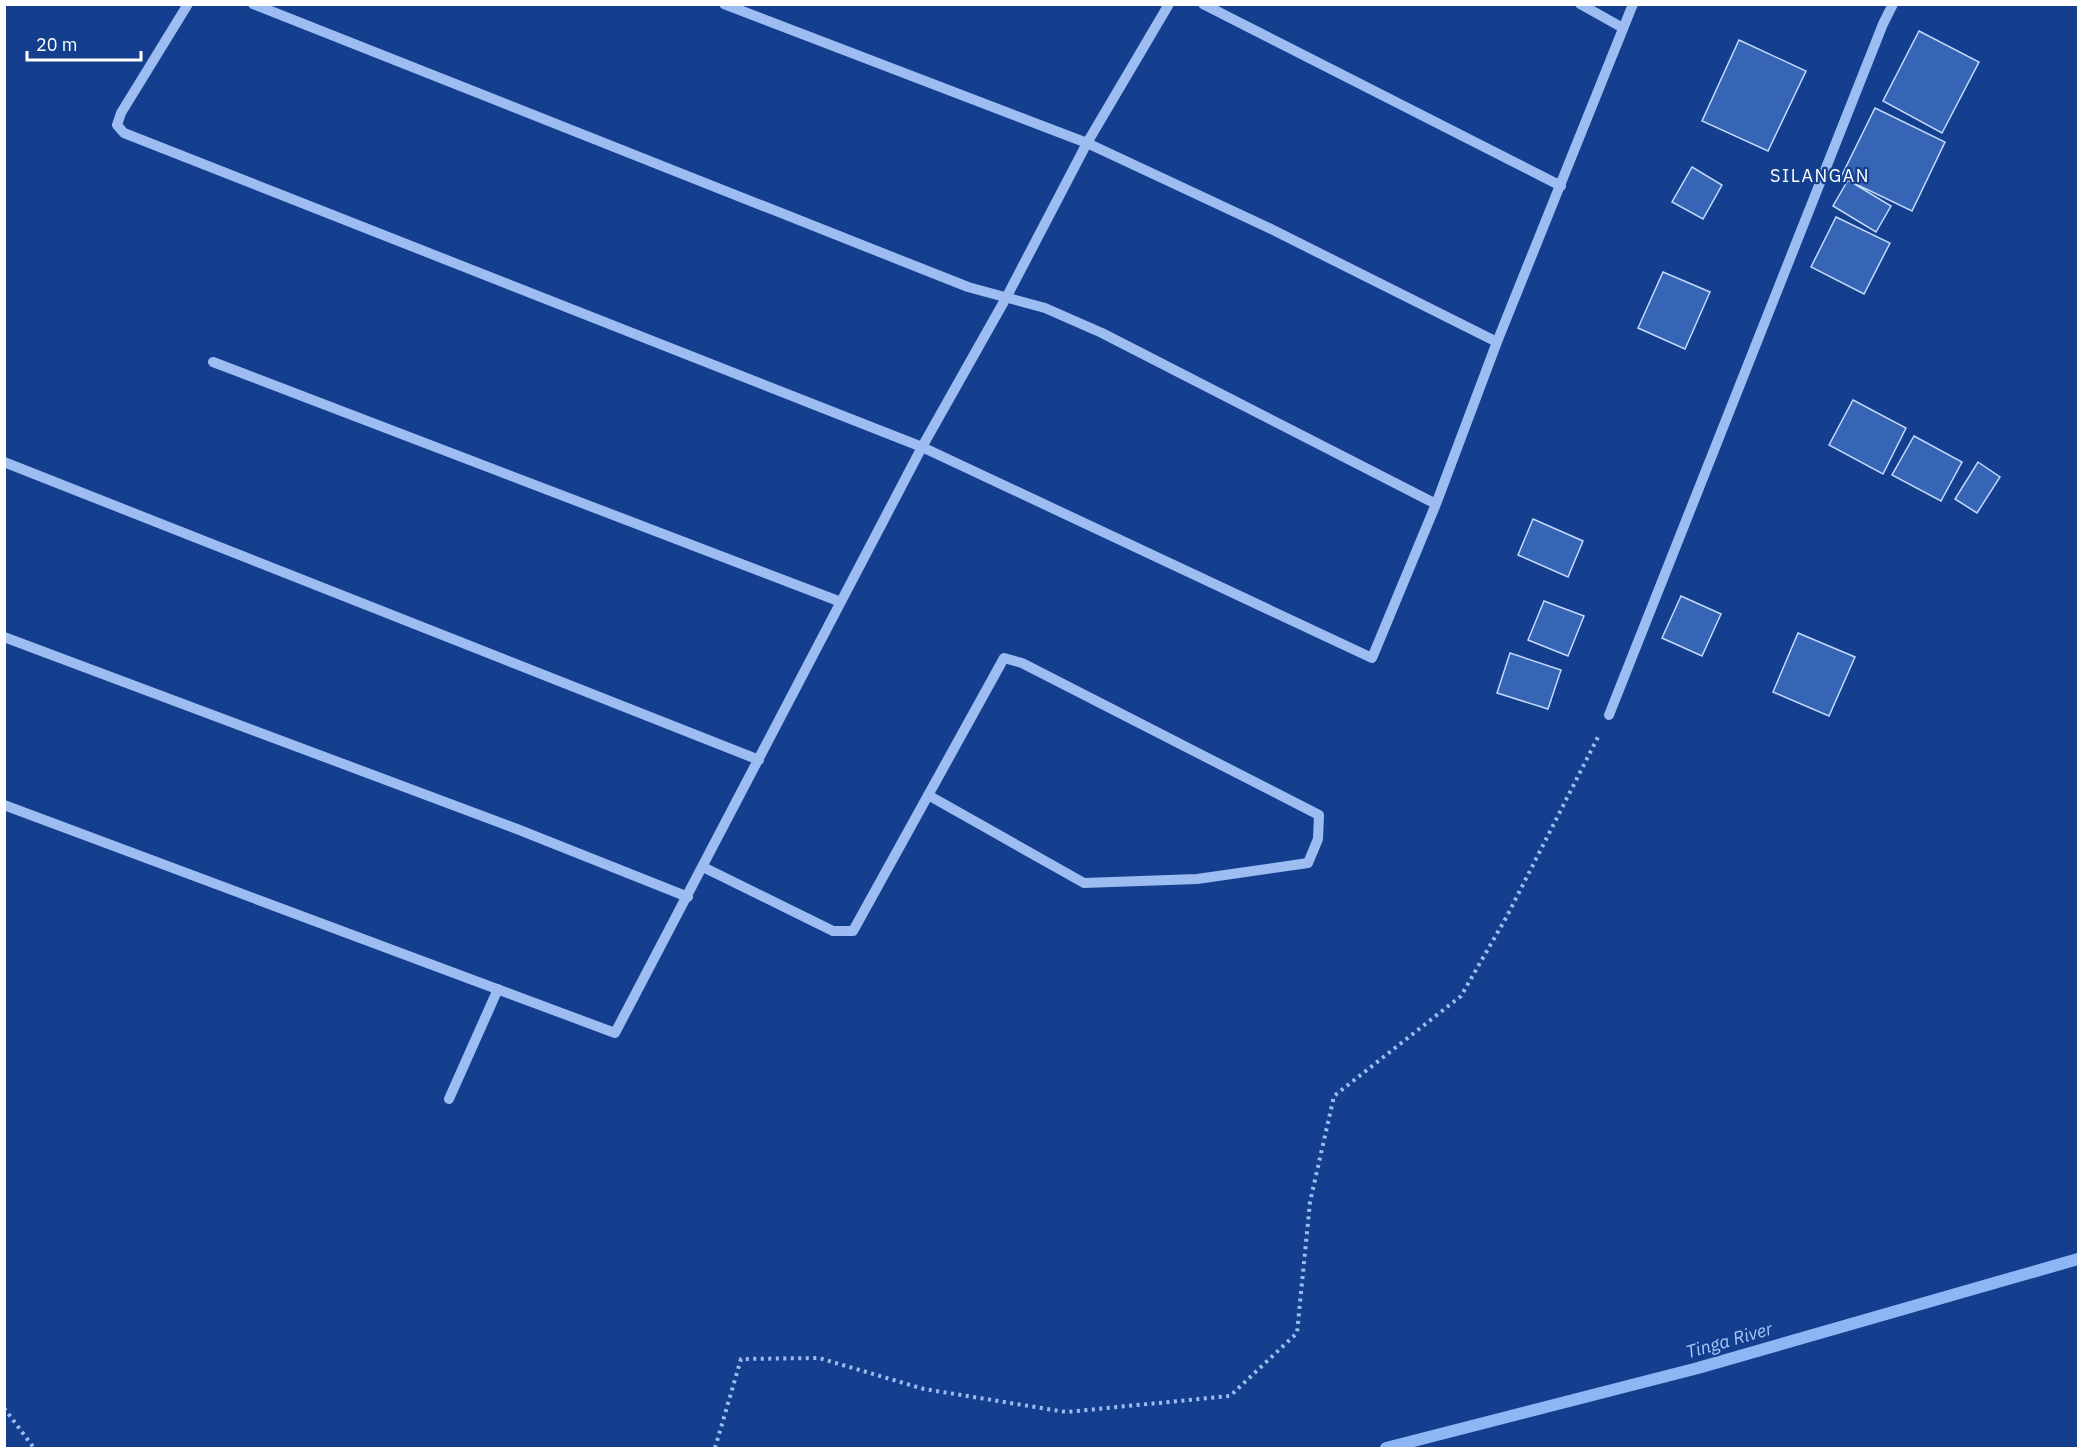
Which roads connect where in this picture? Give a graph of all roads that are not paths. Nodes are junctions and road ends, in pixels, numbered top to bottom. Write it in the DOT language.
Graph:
graph roads {
  1 [pos="188,4"];
  2 [pos="253,4"];
  3 [pos="724,4"];
  4 [pos="1169,4"];
  5 [pos="1203,4"];
  6 [pos="1580,4"];
  7 [pos="1633,4"];
  8 [pos="1893,4"];
  9 [pos="1623,28"];
  10 [pos="1087,143"];
  11 [pos="1561,186"];
  12 [pos="1006,298"];
  13 [pos="1497,342"];
  14 [pos="213,362"];
  15 [pos="922,447"];
  16 [pos="4,462"];
  17 [pos="1436,504"];
  18 [pos="841,602"];
  19 [pos="4,638"];
  20 [pos="1608,715"];
  21 [pos="759,760"];
  22 [pos="928,795"];
  23 [pos="4,805"];
  24 [pos="703,867"];
  25 [pos="688,897"];
  26 [pos="498,989"];
  27 [pos="449,1099"];
  1 -- 15 [label="street"];
  2 -- 12 [label="street"];
  3 -- 10 [label="street"];
  4 -- 10 [label="street"];
  5 -- 11 [label="street"];
  6 -- 9 [label="street"];
  7 -- 9 [label="street"];
  8 -- 20 [label="street"];
  9 -- 11 [label="street"];
  10 -- 12 [label="street"];
  10 -- 13 [label="street"];
  11 -- 13 [label="street"];
  12 -- 15 [label="street"];
  12 -- 17 [label="street"];
  13 -- 17 [label="street"];
  14 -- 18 [label="street"];
  15 -- 17 [label="street"];
  15 -- 18 [label="street"];
  16 -- 21 [label="street"];
  18 -- 21 [label="street"];
  19 -- 25 [label="street"];
  21 -- 24 [label="street"];
  22 -- 22 [label="street"];
  22 -- 24 [label="street"];
  23 -- 26 [label="street"];
  24 -- 25 [label="street"];
  25 -- 26 [label="street"];
  26 -- 27 [label="street"];
}
